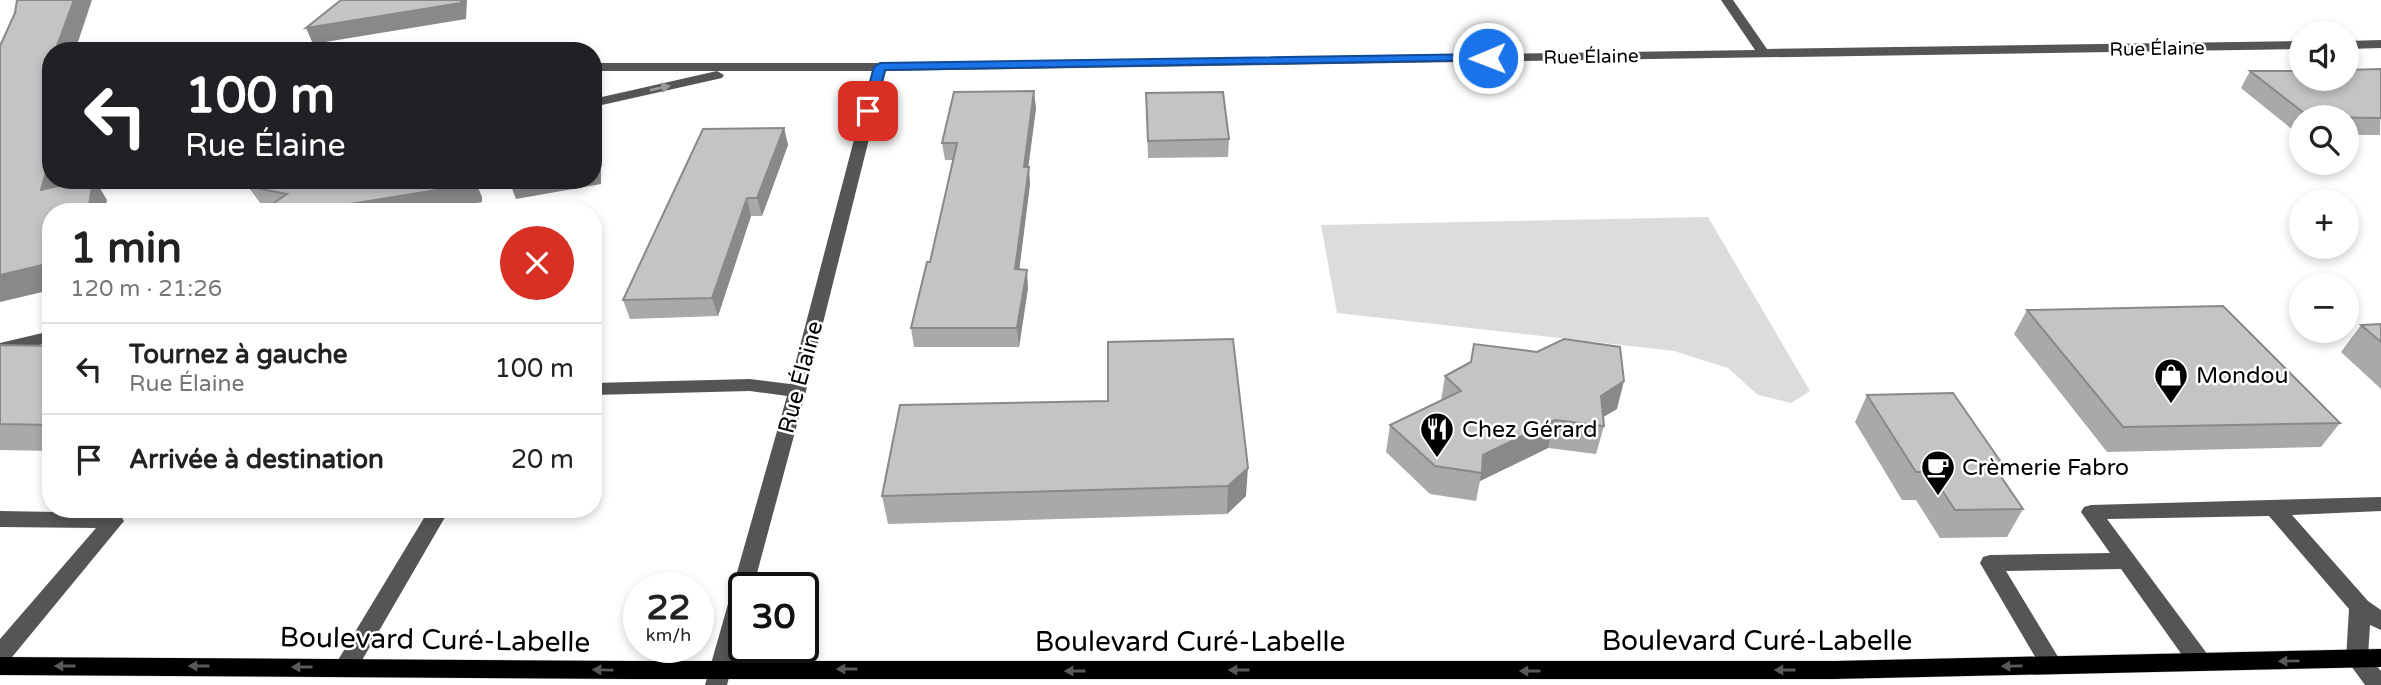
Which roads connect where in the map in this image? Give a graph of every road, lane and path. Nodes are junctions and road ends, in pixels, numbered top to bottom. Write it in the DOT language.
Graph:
graph roads {
  1 [pos="1727,0"];
  2 [pos="2381,44"];
  3 [pos="2359,45"];
  4 [pos="2289,46"];
  5 [pos="1764,54"];
  6 [pos="602,67"];
  7 [pos="880,67"];
  8 [pos="747,68"];
  9 [pos="602,101"];
  10 [pos="42,338"];
  11 [pos="0,349"];
  12 [pos="602,389"];
  13 [pos="797,391"];
  14 [pos="2381,504"];
  15 [pos="2274,508"];
  16 [pos="434,518"];
  17 [pos="0,519"];
  18 [pos="2127,561"];
  19 [pos="2360,607"];
  20 [pos="2381,621"];
  21 [pos="0,655"];
  22 [pos="2381,658"];
  23 [pos="2357,659"];
  24 [pos="2200,662"];
  25 [pos="2052,665"];
  26 [pos="0,666"];
  27 [pos="346,667"];
  28 [pos="718,677"];
  29 [pos="2379,685"];
  1 -- 5 [label="street"];
  2 -- 3 [label="street"];
  4 -- 5 [label="street, Rue Élaine"];
  5 -- 7 [label="street, Rue Élaine"];
  6 -- 8 [label="street, Rue Élaine"];
  7 -- 8 [label="street, Rue Élaine"];
  7 -- 13 [label="street, Rue Élaine"];
  9 -- 8 [label="street, Rue Élaine, one-way"];
  10 -- 11 [label="street"];
  12 -- 13 [label="street"];
  13 -- 28 [label="street, Rue Élaine"];
  14 -- 15 [label="street"];
  15 -- 18 [label="street"];
  15 -- 19 [label="street"];
  16 -- 27 [label="street"];
  17 -- 21 [label="street"];
  18 -- 24 [label="street"];
  18 -- 25 [label="street"];
  19 -- 20 [label="street"];
  19 -- 23 [label="street"];
  22 -- 23 [label="main road, Boulevard Curé-Labelle"];
  23 -- 24 [label="main road, Boulevard Curé-Labelle, one-way"];
  23 -- 29 [label="street"];
  24 -- 25 [label="main road, Boulevard Curé-Labelle"];
  25 -- 28 [label="main road, Boulevard Curé-Labelle, one-way"];
  27 -- 26 [label="main road, Boulevard Curé-Labelle, one-way"];
  28 -- 27 [label="main road, Boulevard Curé-Labelle, one-way"];
}
